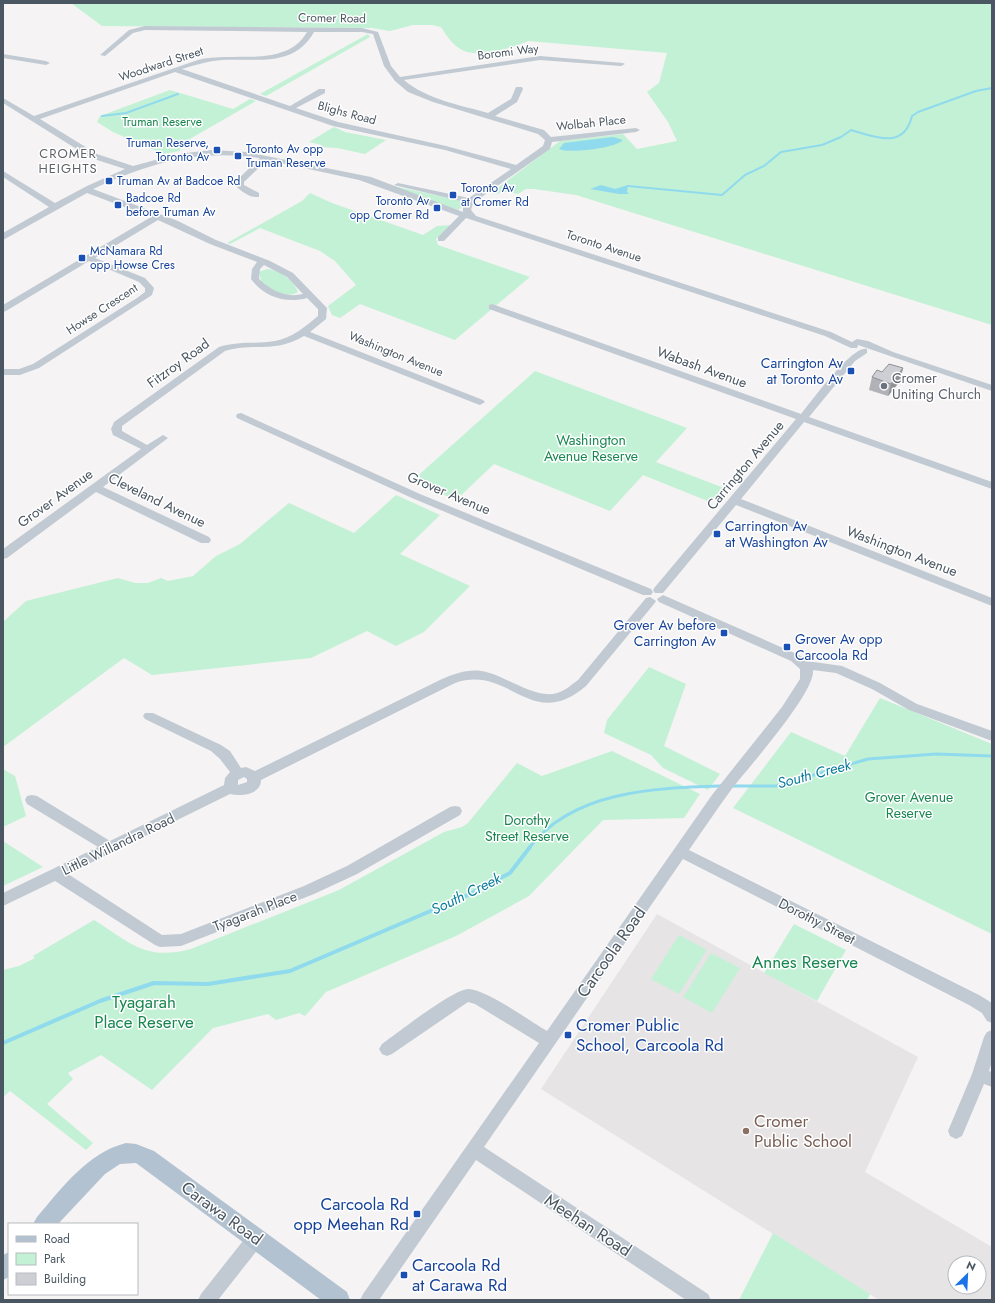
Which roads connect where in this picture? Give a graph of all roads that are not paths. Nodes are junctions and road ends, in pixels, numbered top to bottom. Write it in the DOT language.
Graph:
graph roads {
  1 [pos="311,30"];
  2 [pos="103,55"];
  3 [pos="3,56"];
  4 [pos="46,63"];
  5 [pos="622,64"];
  6 [pos="174,69"];
  7 [pos="398,79"];
  8 [pos="528,88"];
  9 [pos="322,91"];
  10 [pos="3,100"];
  11 [pos="291,108"];
  12 [pos="489,116"];
  13 [pos="33,119"];
  14 [pos="636,130"];
  15 [pos="549,140"];
  16 [pos="266,157"];
  17 [pos="130,168"];
  18 [pos="517,168"];
  19 [pos="3,173"];
  20 [pos="361,178"];
  21 [pos="87,190"];
  22 [pos="256,195"];
  23 [pos="470,201"];
  24 [pos="55,207"];
  25 [pos="469,216"];
  26 [pos="158,217"];
  27 [pos="3,237"];
  28 [pos="441,239"];
  29 [pos="88,258"];
  30 [pos="262,261"];
  31 [pos="309,295"];
  32 [pos="492,307"];
  33 [pos="3,309"];
  34 [pos="303,332"];
  35 [pos="861,347"];
  36 [pos="3,372"];
  37 [pos="992,388"];
  38 [pos="480,402"];
  39 [pos="241,416"];
  40 [pos="803,419"];
  41 [pos="163,438"];
  42 [pos="148,448"];
  43 [pos="992,486"];
  44 [pos="95,487"];
  45 [pos="735,501"];
  46 [pos="205,540"];
  47 [pos="3,555"];
  48 [pos="661,595"];
  49 [pos="648,596"];
  50 [pos="992,602"];
  51 [pos="804,665"];
  52 [pos="149,716"];
  53 [pos="992,736"];
  54 [pos="238,773"];
  55 [pos="254,777"];
  56 [pos="232,787"];
  57 [pos="32,800"];
  58 [pos="455,811"];
  59 [pos="111,848"];
  60 [pos="681,852"];
  61 [pos="56,874"];
  62 [pos="3,900"];
  63 [pos="992,1016"];
  64 [pos="992,1037"];
  65 [pos="549,1041"];
  66 [pos="387,1049"];
  67 [pos="986,1077"];
  68 [pos="956,1131"];
  69 [pos="474,1150"];
  70 [pos="45,1223"];
  71 [pos="256,1238"];
  72 [pos="207,1300"];
  73 [pos="339,1300"];
  74 [pos="369,1300"];
  75 [pos="702,1300"];
  1 -- 2 [label="street, Cromer Road"];
  1 -- 6 [label="street, Woodward Street"];
  1 -- 7 [label="street, Cromer Road"];
  3 -- 4 [label="street"];
  5 -- 7 [label="street, Boromi Way"];
  6 -- 11 [label="street, Blighs Road"];
  6 -- 13 [label="street, Woodward Street"];
  7 -- 12 [label="street, Cromer Road"];
  8 -- 12 [label="street"];
  9 -- 11 [label="street"];
  10 -- 13 [label="street"];
  11 -- 18 [label="street, Blighs Road"];
  12 -- 15 [label="street, Cromer Road"];
  13 -- 17 [label="street"];
  14 -- 15 [label="street, Wolbah Place"];
  15 -- 18 [label="street"];
  16 -- 17 [label="street, Toronto Avenue"];
  16 -- 20 [label="street, Toronto Avenue"];
  16 -- 22 [label="street"];
  17 -- 21 [label="street, Toronto Avenue"];
  18 -- 23 [label="street"];
  19 -- 24 [label="street"];
  20 -- 23 [label="street, Toronto Avenue"];
  20 -- 25 [label="street, Toronto Avenue"];
  21 -- 24 [label="street, Toronto Avenue"];
  21 -- 26 [label="street"];
  23 -- 25 [label="street"];
  24 -- 27 [label="street, Toronto Avenue"];
  25 -- 28 [label="street"];
  25 -- 35 [label="street, Toronto Avenue"];
  26 -- 29 [label="street"];
  26 -- 30 [label="street"];
  29 -- 33 [label="street"];
  29 -- 36 [label="street, Howse Crescent"];
  30 -- 31 [label="street"];
  30 -- 31 [label="street"];
  31 -- 34 [label="street"];
  32 -- 40 [label="street, Wabash Avenue"];
  34 -- 38 [label="street, Washington Avenue"];
  34 -- 42 [label="street, Fitzroy Road"];
  35 -- 37 [label="street, Toronto Avenue"];
  35 -- 40 [label="street, Carrington Avenue"];
  39 -- 49 [label="street, Grover Avenue"];
  40 -- 43 [label="street, Wabash Avenue"];
  40 -- 45 [label="street, Carrington Avenue"];
  41 -- 42 [label="street, Grover Avenue"];
  42 -- 44 [label="street, Grover Avenue"];
  44 -- 46 [label="street, Cleveland Avenue"];
  44 -- 47 [label="street, Grover Avenue"];
  45 -- 48 [label="street, Carrington Avenue"];
  45 -- 50 [label="street, Washington Avenue"];
  48 -- 49 [label="street"];
  48 -- 51 [label="street"];
  49 -- 55 [label="street"];
  51 -- 53 [label="street"];
  51 -- 60 [label="street, Carcoola Road"];
  52 -- 54 [label="street"];
  54 -- 55 [label="street"];
  54 -- 56 [label="street"];
  55 -- 56 [label="street"];
  56 -- 59 [label="street, Little Willandra Road"];
  57 -- 59 [label="street"];
  58 -- 61 [label="street, Tyagarah Place"];
  59 -- 61 [label="street, Little Willandra Road"];
  60 -- 63 [label="street, Dorothy Street"];
  60 -- 65 [label="street, Carcoola Road"];
  61 -- 62 [label="street, Little Willandra Road"];
  64 -- 67 [label="street"];
  65 -- 66 [label="street"];
  65 -- 69 [label="street, Carcoola Road"];
  67 -- 68 [label="street"];
  69 -- 74 [label="street, Carcoola Road"];
  69 -- 75 [label="street, Meehan Road"];
  70 -- 71 [label="main road, Carawa Road"];
  71 -- 72 [label="street"];
  71 -- 73 [label="main road, Carawa Road"];
}
